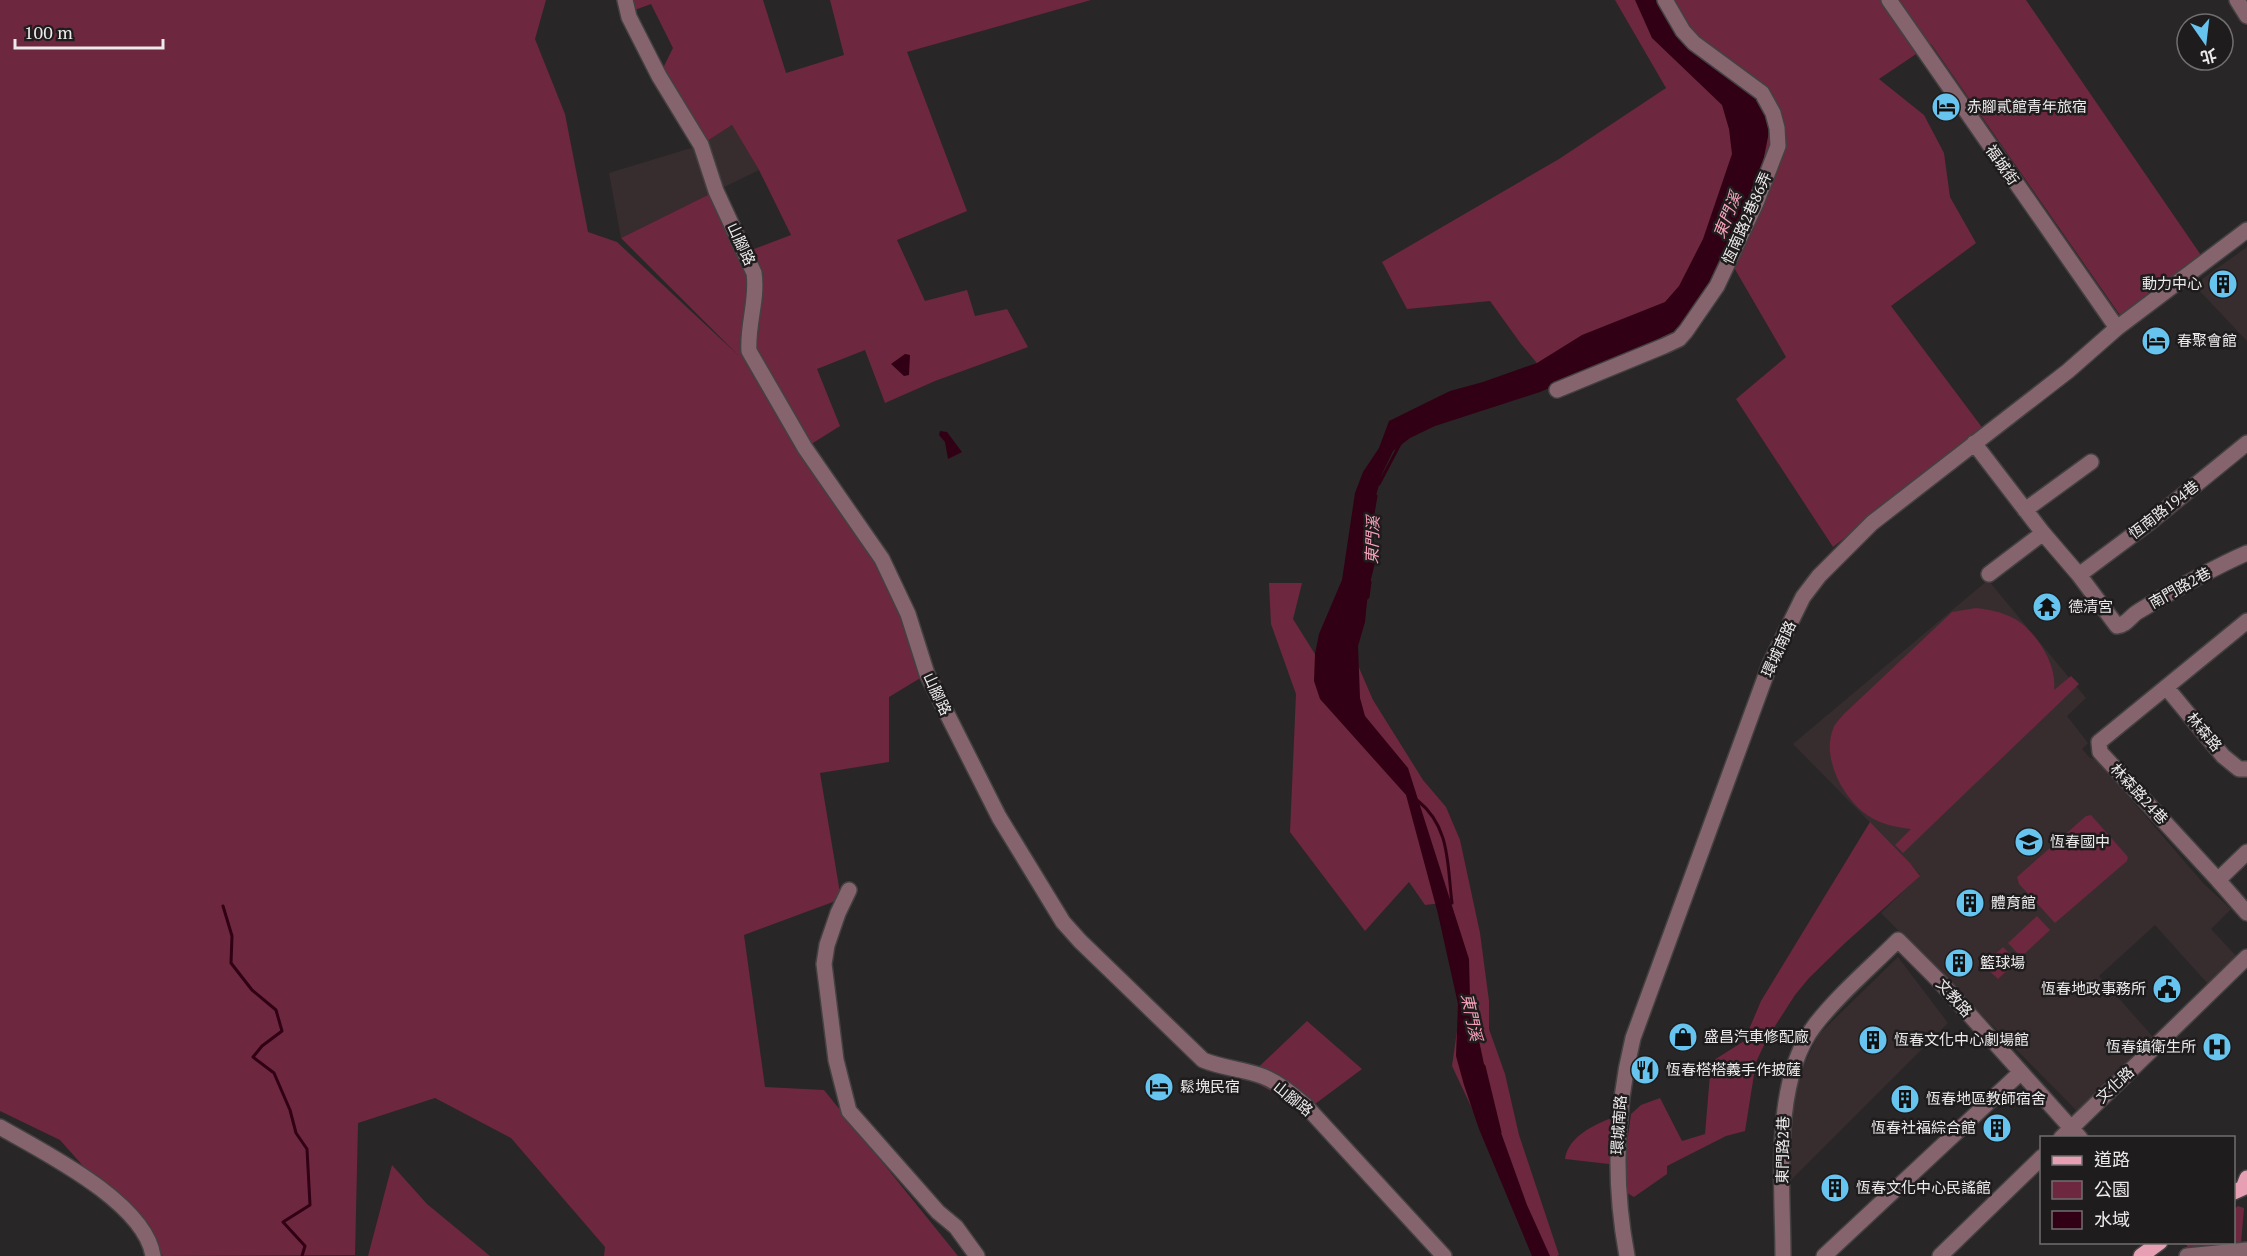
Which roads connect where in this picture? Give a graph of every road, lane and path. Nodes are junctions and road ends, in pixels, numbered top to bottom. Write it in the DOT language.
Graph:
graph roads {
  1 [pos="625,0"];
  2 [pos="1665,0"];
  3 [pos="1889,0"];
  4 [pos="2237,0"];
  5 [pos="2247,16"];
  6 [pos="2247,230"];
  7 [pos="2117,328"];
  8 [pos="1557,390"];
  9 [pos="1974,443"];
  10 [pos="2247,443"];
  11 [pos="2091,462"];
  12 [pos="2025,510"];
  13 [pos="2043,533"];
  14 [pos="2247,553"];
  15 [pos="1989,574"];
  16 [pos="2079,575"];
  17 [pos="2247,621"];
  18 [pos="2166,687"];
  19 [pos="2247,769"];
  20 [pos="2247,852"];
  21 [pos="2218,880"];
  22 [pos="849,890"];
  23 [pos="2247,913"];
  24 [pos="1898,940"];
  25 [pos="2247,957"];
  26 [pos="2021,1072"];
  27 [pos="0,1127"];
  28 [pos="2071,1134"];
  29 [pos="2040,1159"];
  30 [pos="2157,1244"];
  31 [pos="2247,1251"];
  32 [pos="153,1256"];
  33 [pos="977,1256"];
  34 [pos="1444,1256"];
  35 [pos="1628,1256"];
  36 [pos="1783,1256"];
  37 [pos="1824,1256"];
  38 [pos="1940,1256"];
  39 [pos="2141,1256"];
  40 [pos="2187,1256"];
  1 -- 34 [label="street, 山腳路"];
  2 -- 8 [label="street, 恆南路2巷86弄"];
  3 -- 7 [label="street, 福城街"];
  4 -- 5 [label="street"];
  6 -- 7 [label="street, 環城南路"];
  7 -- 9 [label="street, 環城南路"];
  9 -- 12 [label="street"];
  9 -- 35 [label="street, 環城南路"];
  10 -- 16 [label="street, 恆南路194巷"];
  11 -- 12 [label="street"];
  12 -- 13 [label="street"];
  13 -- 15 [label="street"];
  13 -- 16 [label="street"];
  14 -- 16 [label="street, 南門路2巷"];
  17 -- 18 [label="street"];
  18 -- 19 [label="street, 林森路"];
  18 -- 21 [label="street, 林森路24巷"];
  20 -- 21 [label="street"];
  21 -- 23 [label="street"];
  22 -- 33 [label="street"];
  24 -- 26 [label="street, 文教路"];
  24 -- 36 [label="street, 東門路2巷"];
  25 -- 28 [label="street, 文化路"];
  26 -- 28 [label="street, 文教路"];
  26 -- 37 [label="street"];
  27 -- 32 [label="street"];
  29 -- 38 [label="street"];
  30 -- 39 [label="main road"];
  31 -- 40 [label="street"];
}
